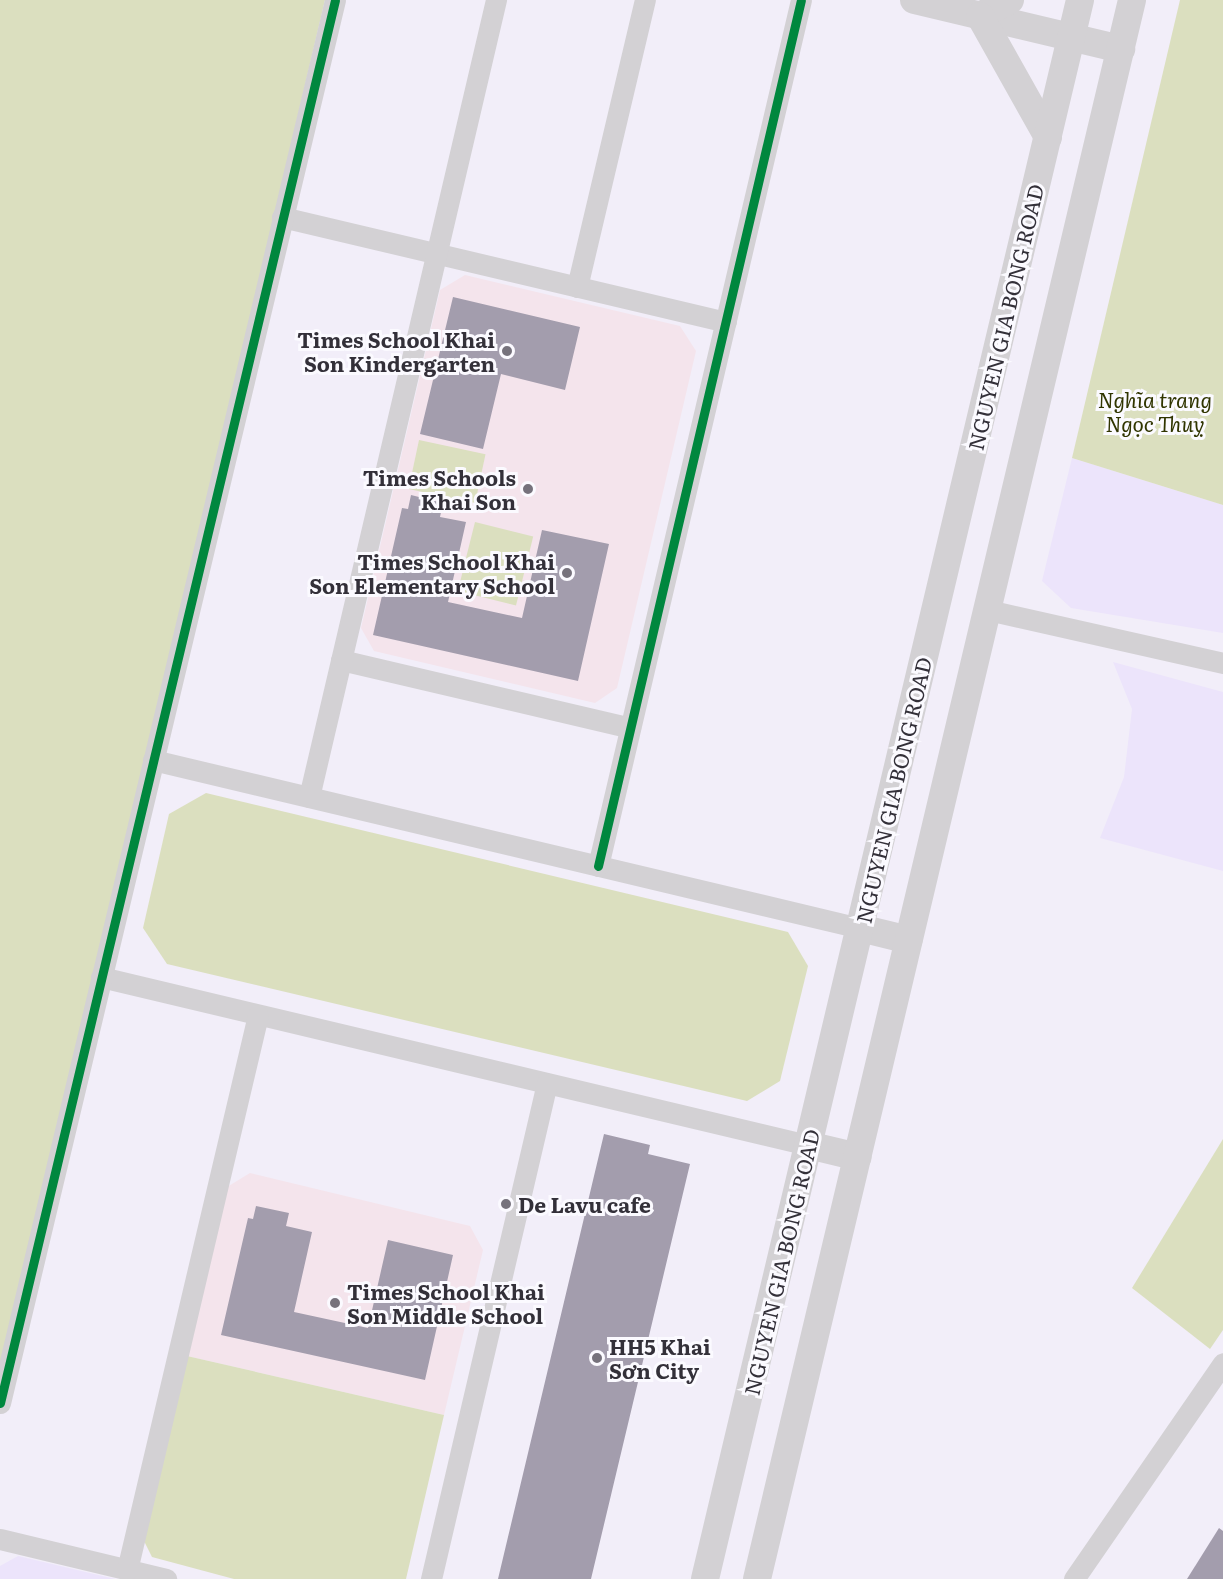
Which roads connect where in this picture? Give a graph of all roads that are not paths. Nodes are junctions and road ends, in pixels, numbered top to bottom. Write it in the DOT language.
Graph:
graph roads {
  1 [pos="335,0"];
  2 [pos="496,0"];
  3 [pos="645,0"];
  4 [pos="801,0"];
  5 [pos="914,0"];
  6 [pos="1010,0"];
  7 [pos="1080,0"];
  8 [pos="1132,0"];
  9 [pos="980,16"];
  10 [pos="1072,38"];
  11 [pos="1121,49"];
  12 [pos="1048,137"];
  13 [pos="282,217"];
  14 [pos="436,254"];
  15 [pos="577,287"];
  16 [pos="726,322"];
  17 [pos="988,610"];
  18 [pos="341,660"];
  19 [pos="1223,663"];
  20 [pos="630,728"];
  21 [pos="153,760"];
  22 [pos="309,797"];
  23 [pos="598,866"];
  24 [pos="860,928"];
  25 [pos="909,940"];
  26 [pos="101,977"];
  27 [pos="258,1015"];
  28 [pos="547,1083"];
  29 [pos="808,1145"];
  30 [pos="858,1157"];
  31 [pos="1223,1364"];
  32 [pos="0,1403"];
  33 [pos="0,1539"];
  34 [pos="127,1570"];
  35 [pos="166,1579"];
  36 [pos="431,1579"];
  37 [pos="705,1579"];
  38 [pos="757,1579"];
  39 [pos="1074,1579"];
  1 -- 13 [label="street"];
  2 -- 14 [label="street"];
  3 -- 15 [label="street"];
  4 -- 16 [label="street"];
  5 -- 9 [label="main road"];
  6 -- 9 [label="main road"];
  7 -- 10 [label="main road, NGUYEN GIA BONG ROAD"];
  8 -- 11 [label="main road"];
  9 -- 10 [label="main road"];
  9 -- 12 [label="main road"];
  10 -- 11 [label="main road"];
  10 -- 12 [label="main road, NGUYEN GIA BONG ROAD"];
  11 -- 17 [label="main road"];
  12 -- 24 [label="main road, NGUYEN GIA BONG ROAD"];
  13 -- 14 [label="street"];
  13 -- 21 [label="street"];
  14 -- 15 [label="street"];
  14 -- 18 [label="street"];
  15 -- 16 [label="street"];
  16 -- 20 [label="street"];
  17 -- 19 [label="street"];
  17 -- 25 [label="main road"];
  18 -- 20 [label="street"];
  18 -- 22 [label="street"];
  20 -- 23 [label="street"];
  21 -- 22 [label="street"];
  21 -- 26 [label="street"];
  22 -- 23 [label="street"];
  23 -- 24 [label="street"];
  24 -- 25 [label="main road"];
  24 -- 29 [label="main road, NGUYEN GIA BONG ROAD"];
  25 -- 30 [label="main road"];
  26 -- 27 [label="street"];
  26 -- 32 [label="street"];
  27 -- 28 [label="street"];
  27 -- 34 [label="street"];
  28 -- 29 [label="street"];
  28 -- 36 [label="street"];
  29 -- 30 [label="main road"];
  29 -- 37 [label="main road, NGUYEN GIA BONG ROAD"];
  30 -- 38 [label="main road"];
  31 -- 39 [label="street"];
  33 -- 34 [label="street"];
  34 -- 35 [label="street"];
}
